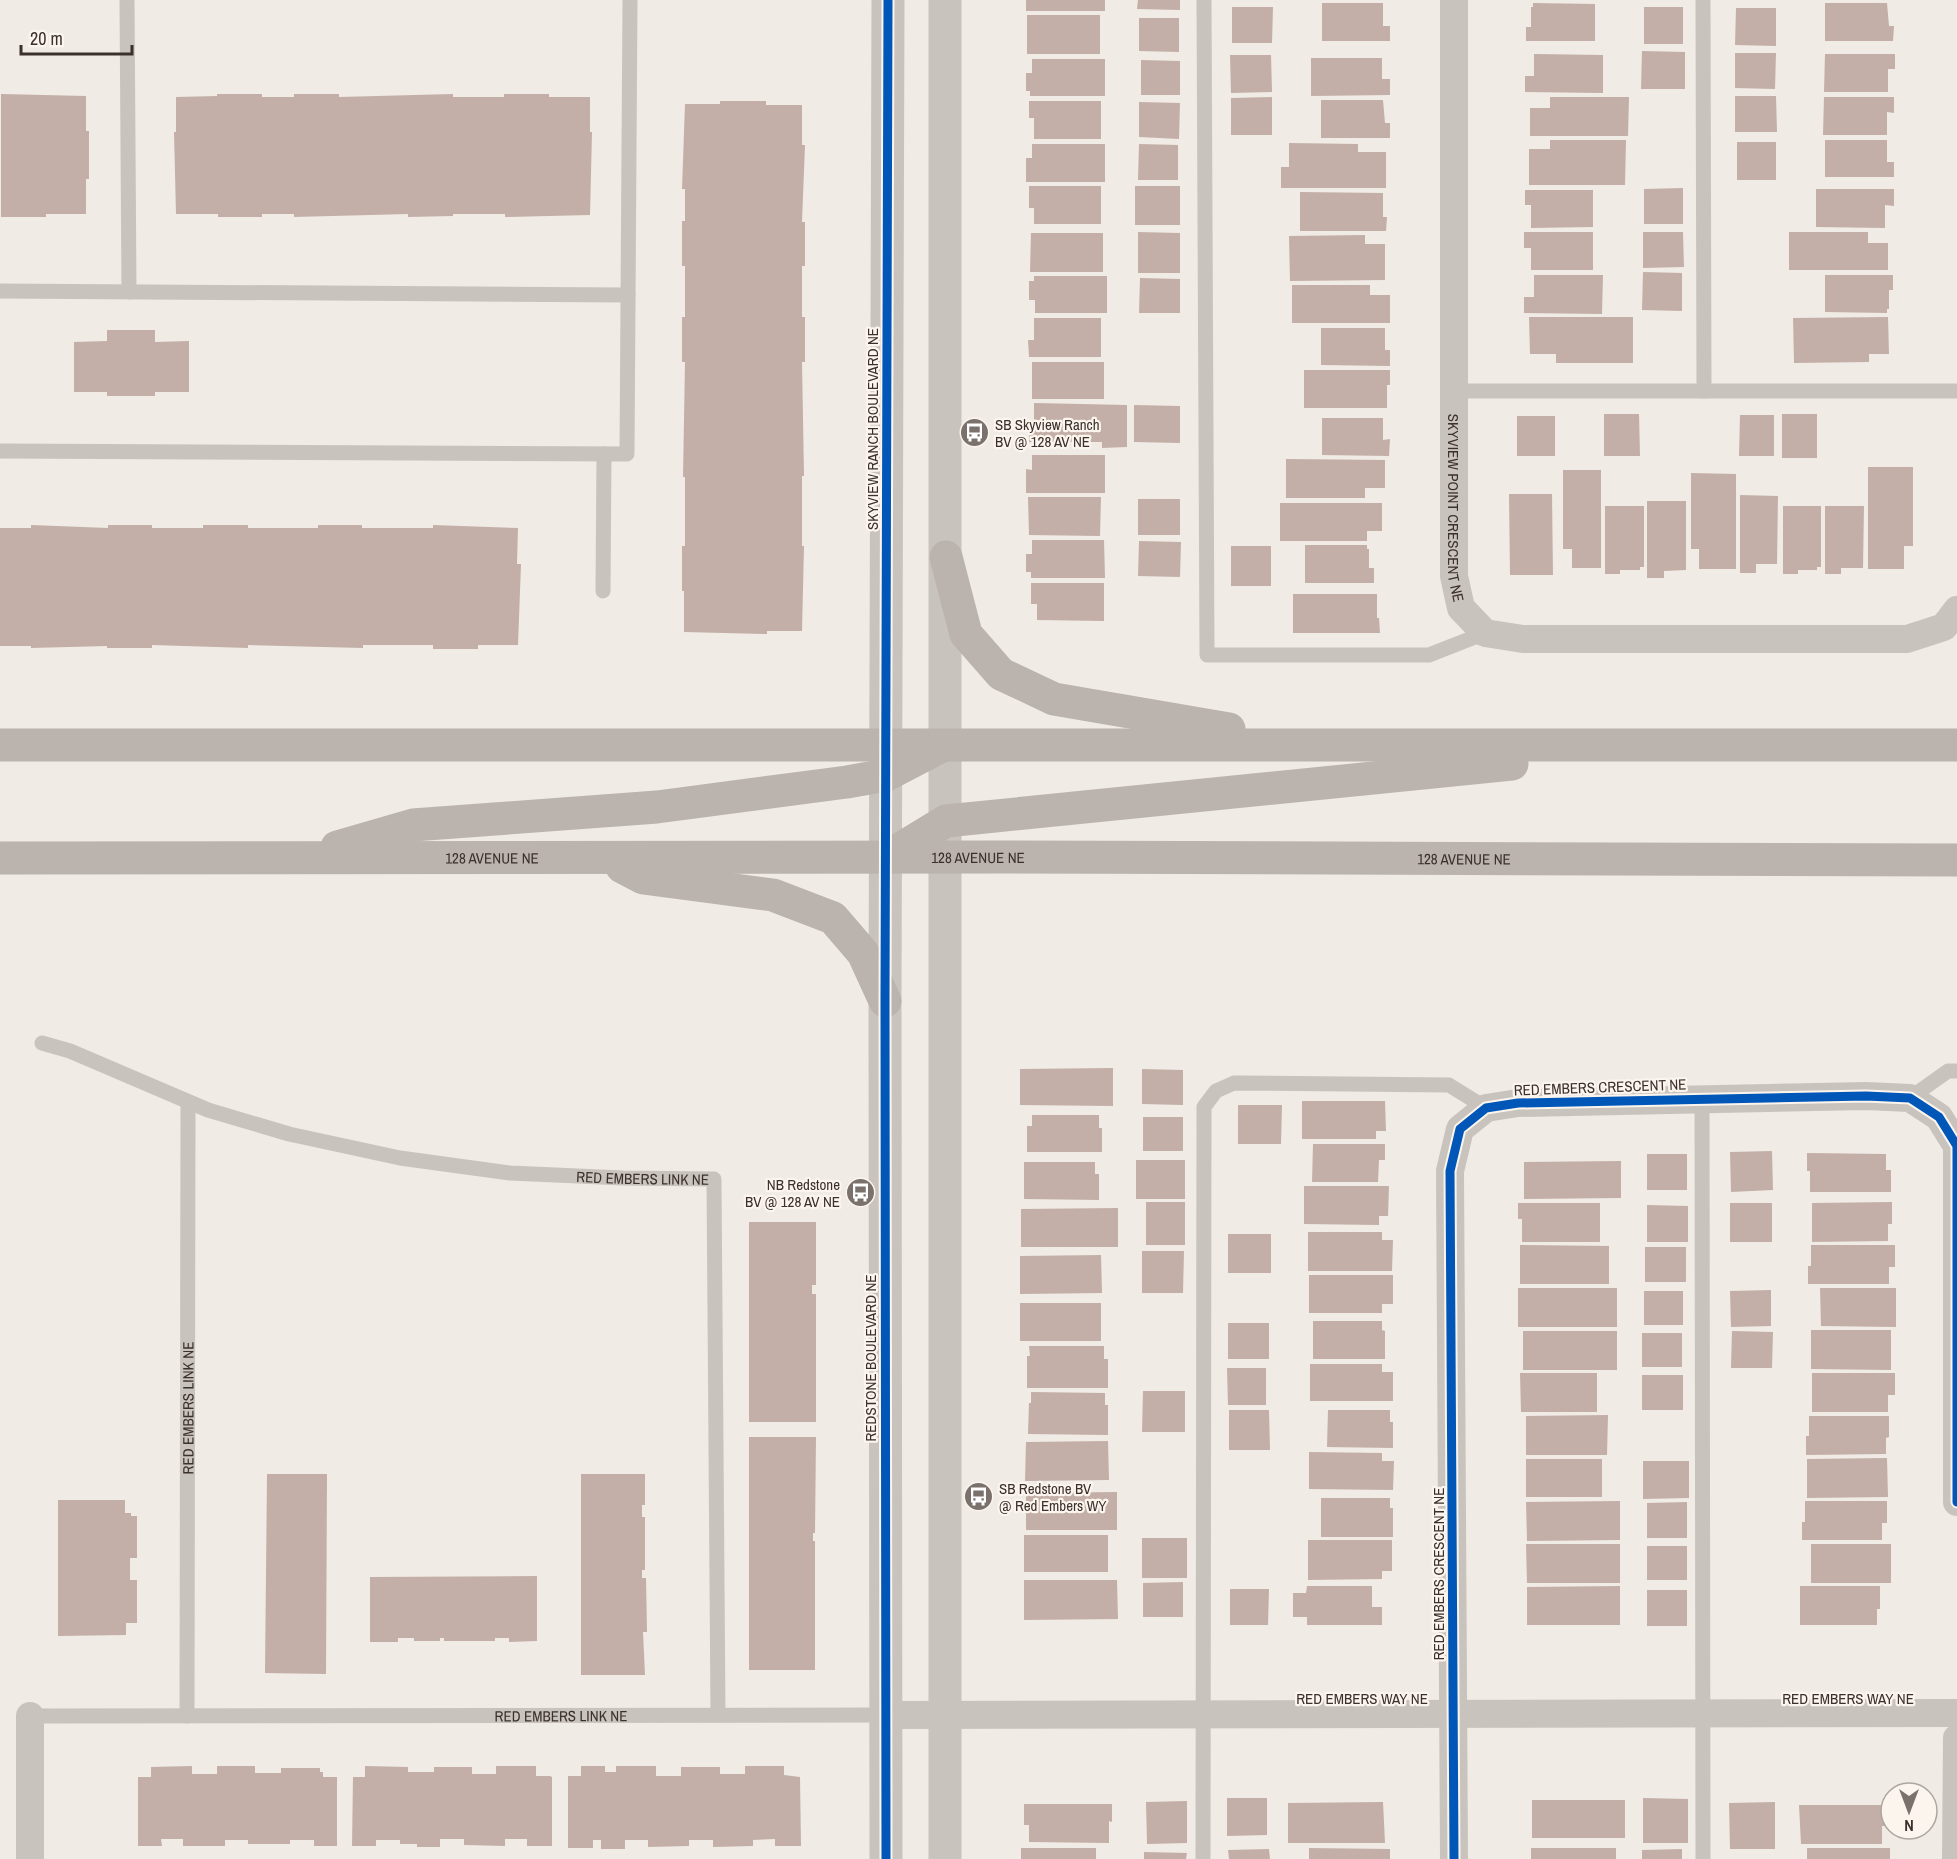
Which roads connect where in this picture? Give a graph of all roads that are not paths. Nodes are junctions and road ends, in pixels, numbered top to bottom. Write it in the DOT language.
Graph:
graph roads {
  1 [pos="127,0"];
  2 [pos="630,0"];
  3 [pos="888,0"];
  4 [pos="945,0"];
  5 [pos="1204,0"];
  6 [pos="1454,0"];
  7 [pos="1703,0"];
  8 [pos="0,291"];
  9 [pos="129,292"];
  10 [pos="628,295"];
  11 [pos="1454,391"];
  12 [pos="1704,391"];
  13 [pos="1957,391"];
  14 [pos="0,451"];
  15 [pos="604,454"];
  16 [pos="946,557"];
  17 [pos="603,591"];
  18 [pos="1957,610"];
  19 [pos="1485,633"];
  20 [pos="946,744"];
  21 [pos="0,745"];
  22 [pos="153,745"];
  23 [pos="1320,745"];
  24 [pos="1657,745"];
  25 [pos="1957,745"];
  26 [pos="886,760"];
  27 [pos="0,767"];
  28 [pos="946,821"];
  29 [pos="300,857"];
  30 [pos="602,857"];
  31 [pos="946,857"];
  32 [pos="0,858"];
  33 [pos="885,858"];
  34 [pos="1957,860"];
  35 [pos="885,1001"];
  36 [pos="42,1043"];
  37 [pos="1957,1071"];
  38 [pos="1910,1098"];
  39 [pos="1702,1099"];
  40 [pos="188,1102"];
  41 [pos="1486,1108"];
  42 [pos="1957,1502"];
  43 [pos="1204,1713"];
  44 [pos="1455,1713"];
  45 [pos="1703,1713"];
  46 [pos="1957,1713"];
  47 [pos="718,1714"];
  48 [pos="885,1714"];
  49 [pos="946,1714"];
  50 [pos="30,1716"];
  51 [pos="187,1716"];
  52 [pos="1957,1738"];
  53 [pos="30,1859"];
  54 [pos="886,1859"];
  55 [pos="945,1859"];
  56 [pos="1203,1859"];
  57 [pos="1454,1859"];
  58 [pos="1703,1859"];
  59 [pos="1956,1859"];
  1 -- 9 [label="lane"];
  2 -- 10 [label="lane"];
  3 -- 26 [label="street, SKYVIEW RANCH BOULEVARD NE"];
  4 -- 16 [label="street"];
  5 -- 19 [label="lane"];
  6 -- 11 [label="street, SKYVIEW POINT CRESCENT NE"];
  7 -- 12 [label="lane"];
  8 -- 9 [label="lane"];
  9 -- 10 [label="lane"];
  10 -- 15 [label="lane"];
  11 -- 12 [label="lane"];
  11 -- 19 [label="street, SKYVIEW POINT CRESCENT NE"];
  12 -- 13 [label="lane"];
  14 -- 15 [label="lane"];
  15 -- 17 [label="lane"];
  16 -- 20 [label="street"];
  16 -- 23 [label="main road"];
  18 -- 19 [label="street"];
  20 -- 23 [label="main road"];
  20 -- 26 [label="main road"];
  20 -- 28 [label="street"];
  21 -- 22 [label="main road"];
  22 -- 26 [label="main road"];
  22 -- 27 [label="main road"];
  23 -- 24 [label="main road"];
  24 -- 25 [label="main road"];
  24 -- 28 [label="main road"];
  26 -- 29 [label="main road"];
  26 -- 33 [label="street, SKYVIEW RANCH BOULEVARD NE"];
  28 -- 31 [label="street"];
  28 -- 33 [label="main road"];
  29 -- 30 [label="main road, 128 AVENUE NE"];
  29 -- 32 [label="main road, 128 AVENUE NE"];
  30 -- 33 [label="main road, 128 AVENUE NE"];
  30 -- 35 [label="main road"];
  31 -- 33 [label="main road, 128 AVENUE NE"];
  31 -- 34 [label="main road, 128 AVENUE NE"];
  31 -- 49 [label="street"];
  33 -- 35 [label="street, REDSTONE BOULEVARD NE"];
  35 -- 48 [label="street, REDSTONE BOULEVARD NE"];
  36 -- 40 [label="lane, RED EMBERS LINK NE"];
  37 -- 38 [label="lane"];
  38 -- 39 [label="street, RED EMBERS CRESCENT NE"];
  38 -- 42 [label="street"];
  39 -- 41 [label="street, RED EMBERS CRESCENT NE"];
  39 -- 45 [label="lane"];
  40 -- 47 [label="lane, RED EMBERS LINK NE"];
  40 -- 51 [label="lane, RED EMBERS LINK NE"];
  41 -- 43 [label="lane"];
  41 -- 44 [label="street, RED EMBERS CRESCENT NE"];
  43 -- 44 [label="street, RED EMBERS WAY NE"];
  43 -- 49 [label="street, RED EMBERS WAY NE"];
  43 -- 56 [label="lane"];
  44 -- 45 [label="street, RED EMBERS WAY NE"];
  44 -- 57 [label="street, RED EMBERS CRESCENT NE"];
  45 -- 46 [label="street, RED EMBERS WAY NE"];
  45 -- 58 [label="lane"];
  47 -- 48 [label="lane, RED EMBERS LINK NE"];
  47 -- 51 [label="lane, RED EMBERS LINK NE"];
  48 -- 49 [label="street, RED EMBERS WAY NE"];
  48 -- 54 [label="street, REDSTONE BOULEVARD NE"];
  49 -- 55 [label="street"];
  50 -- 51 [label="lane, RED EMBERS LINK NE"];
  50 -- 53 [label="street, RED EMBERS LINK NE"];
  52 -- 59 [label="street"];
}
